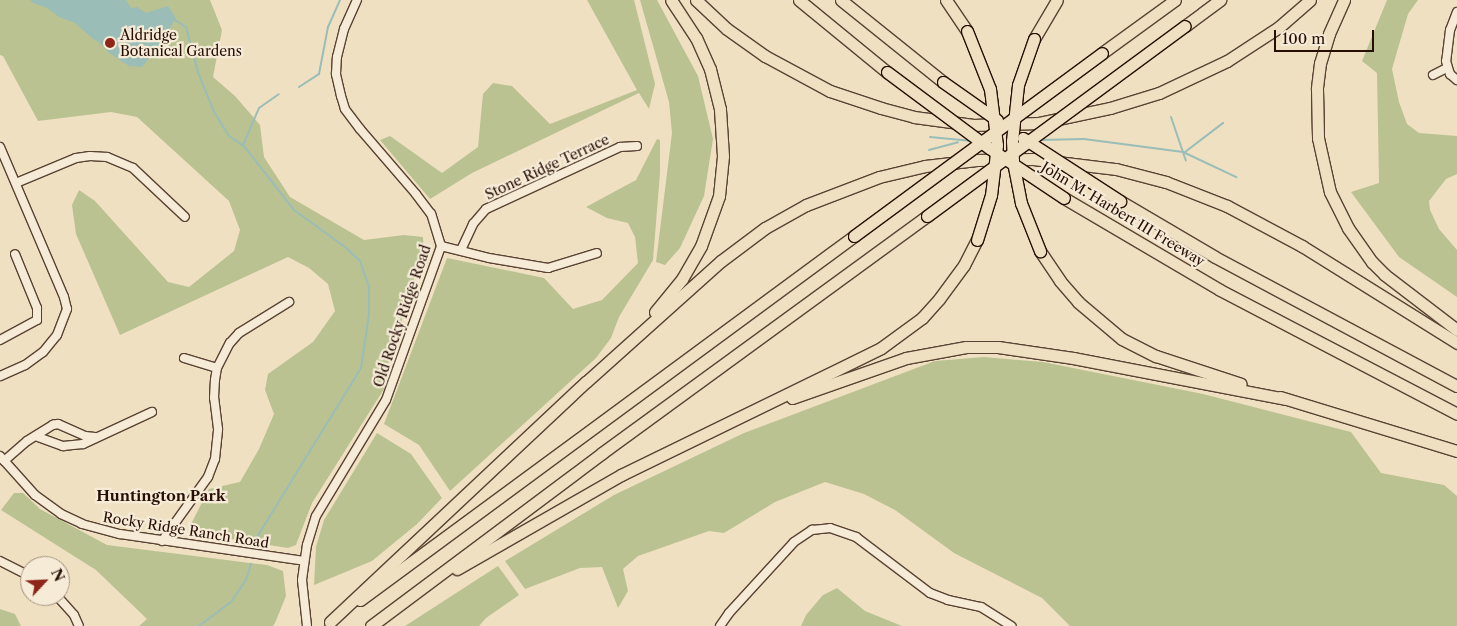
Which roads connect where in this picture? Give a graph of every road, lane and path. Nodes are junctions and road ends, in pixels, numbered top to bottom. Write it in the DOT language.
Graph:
graph roads {
  1 [pos="357,0"];
  2 [pos="672,0"];
  3 [pos="696,0"];
  4 [pos="799,0"];
  5 [pos="841,0"];
  6 [pos="946,0"];
  7 [pos="1057,0"];
  8 [pos="1175,0"];
  9 [pos="1220,0"];
  10 [pos="1310,0"];
  11 [pos="1344,0"];
  12 [pos="1457,12"];
  13 [pos="1447,68"];
  14 [pos="1433,75"];
  15 [pos="1457,80"];
  16 [pos="637,146"];
  17 [pos="0,147"];
  18 [pos="16,184"];
  19 [pos="185,217"];
  20 [pos="441,246"];
  21 [pos="461,250"];
  22 [pos="597,253"];
  23 [pos="15,254"];
  24 [pos="289,302"];
  25 [pos="1457,330"];
  26 [pos="0,340"];
  27 [pos="1457,343"];
  28 [pos="619,352"];
  29 [pos="184,358"];
  30 [pos="217,368"];
  31 [pos="0,376"];
  32 [pos="1457,386"];
  33 [pos="1285,399"];
  34 [pos="764,407"];
  35 [pos="152,412"];
  36 [pos="1457,414"];
  37 [pos="38,436"];
  38 [pos="96,437"];
  39 [pos="1457,451"];
  40 [pos="2,458"];
  41 [pos="162,541"];
  42 [pos="304,561"];
  43 [pos="0,562"];
  44 [pos="20,571"];
  45 [pos="410,596"];
  46 [pos="66,606"];
  47 [pos="327,624"];
  48 [pos="79,626"];
  49 [pos="306,626"];
  50 [pos="371,626"];
  51 [pos="720,626"];
  52 [pos="1012,626"];
  1 -- 20 [label="street, Old Rocky Ridge Road"];
  2 -- 28 [label="highway"];
  3 -- 10 [label="highway"];
  4 -- 36 [label="highway, John M. Harbert III Freeway, bridge"];
  5 -- 32 [label="highway, John M. Harbert III Freeway, bridge"];
  6 -- 34 [label="highway, bridge"];
  7 -- 33 [label="highway, bridge"];
  8 -- 47 [label="highway, bridge"];
  9 -- 45 [label="highway, bridge"];
  11 -- 25 [label="highway"];
  12 -- 13 [label="street"];
  13 -- 14 [label="street"];
  13 -- 15 [label="street"];
  16 -- 21 [label="street, Stone Ridge Terrace"];
  17 -- 18 [label="street"];
  18 -- 19 [label="street"];
  18 -- 31 [label="street"];
  20 -- 21 [label="street"];
  20 -- 42 [label="street, Old Rocky Ridge Road"];
  21 -- 22 [label="street"];
  23 -- 26 [label="street"];
  24 -- 30 [label="street"];
  27 -- 28 [label="highway"];
  28 -- 47 [label="highway"];
  29 -- 30 [label="street"];
  30 -- 41 [label="street"];
  33 -- 34 [label="highway"];
  33 -- 39 [label="highway"];
  34 -- 45 [label="highway"];
  35 -- 38 [label="street"];
  37 -- 38 [label="street"];
  37 -- 38 [label="street"];
  37 -- 40 [label="street"];
  40 -- 41 [label="street, Rocky Ridge Ranch Road"];
  41 -- 42 [label="street, Rocky Ridge Ranch Road"];
  42 -- 49 [label="street, Old Rocky Ridge Road"];
  43 -- 44 [label="street"];
  45 -- 50 [label="highway"];
  46 -- 48 [label="street"];
  51 -- 52 [label="street"];
}
